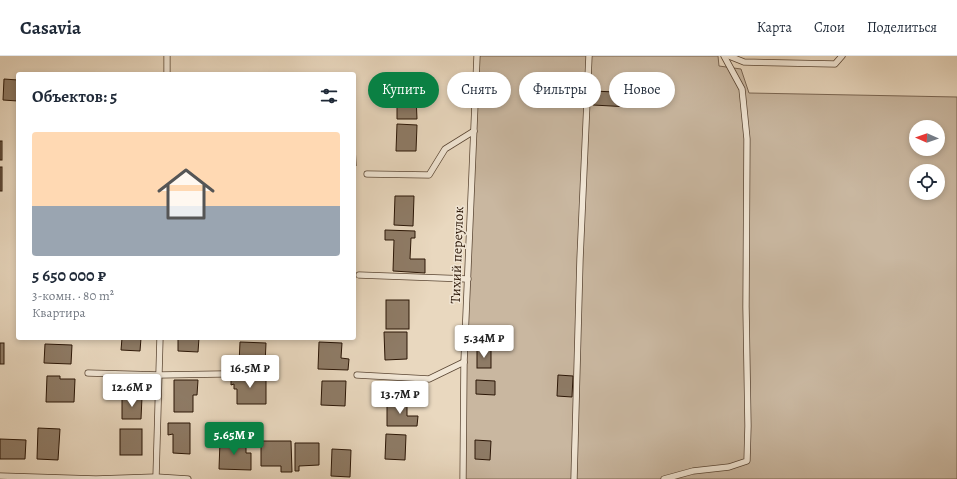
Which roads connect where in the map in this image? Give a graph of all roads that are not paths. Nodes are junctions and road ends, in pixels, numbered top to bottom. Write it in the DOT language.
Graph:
graph roads {
  1 [pos="167,56"];
  2 [pos="477,56"];
  3 [pos="589,56"];
  4 [pos="724,56"];
  5 [pos="729,56"];
  6 [pos="842,56"];
  7 [pos="167,72"];
  8 [pos="474,131"];
  9 [pos="367,174"];
  10 [pos="360,275"];
  11 [pos="468,279"];
  12 [pos="160,340"];
  13 [pos="464,362"];
  14 [pos="88,373"];
  15 [pos="221,374"];
  16 [pos="159,375"];
  17 [pos="357,375"];
  18 [pos="0,476"];
  19 [pos="156,477"];
  20 [pos="96,479"];
  21 [pos="188,479"];
  22 [pos="463,479"];
  23 [pos="574,479"];
  24 [pos="664,479"];
  1 -- 7 [label="lane"];
  2 -- 8 [label="lane, Тихий переулок"];
  3 -- 23 [label="lane"];
  4 -- 24 [label="lane"];
  5 -- 6 [label="lane"];
  8 -- 9 [label="lane"];
  8 -- 11 [label="lane, Тихий переулок"];
  10 -- 11 [label="lane"];
  11 -- 13 [label="lane, Тихий переулок"];
  12 -- 16 [label="lane"];
  13 -- 17 [label="lane"];
  13 -- 22 [label="lane, Тихий переулок"];
  14 -- 16 [label="lane"];
  15 -- 16 [label="lane"];
  16 -- 19 [label="lane"];
  18 -- 20 [label="lane"];
  19 -- 20 [label="lane"];
  19 -- 21 [label="lane"];
}
